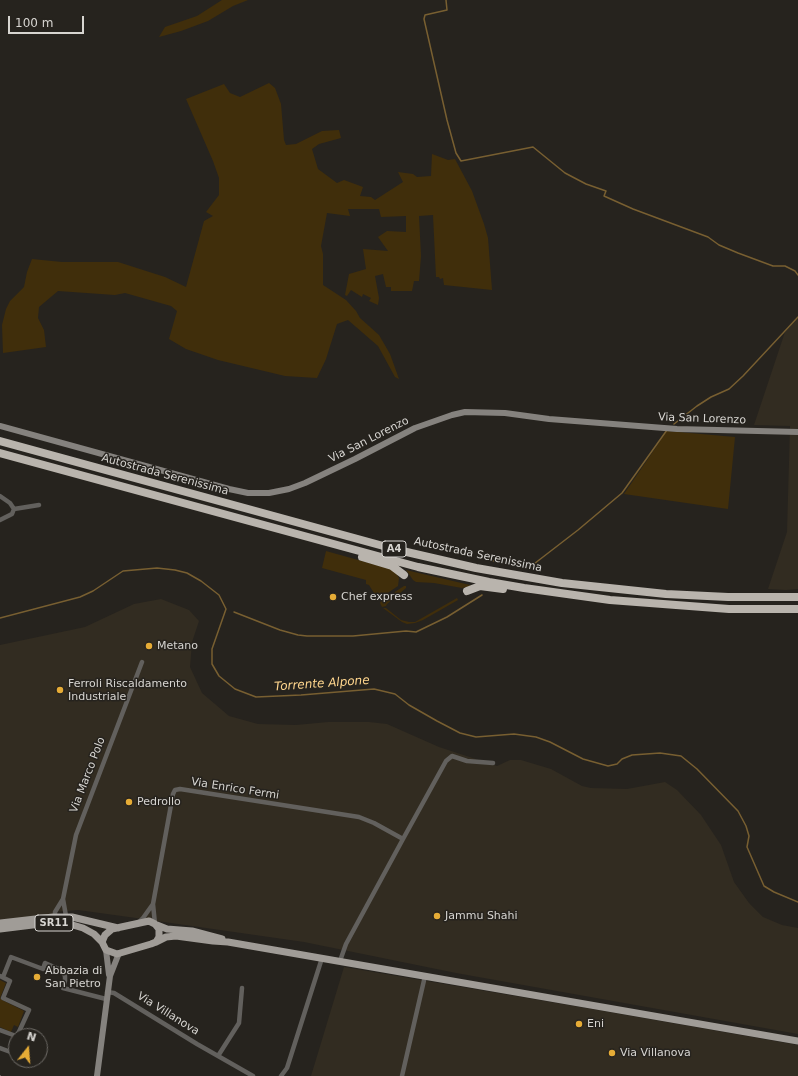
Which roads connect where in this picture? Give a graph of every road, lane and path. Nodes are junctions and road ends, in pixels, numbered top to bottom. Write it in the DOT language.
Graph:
graph roads {
  1 [pos="0,426"];
  2 [pos="798,432"];
  3 [pos="0,441"];
  4 [pos="0,453"];
  5 [pos="0,496"];
  6 [pos="39,505"];
  7 [pos="14,509"];
  8 [pos="0,520"];
  9 [pos="340,546"];
  10 [pos="404,576"];
  11 [pos="524,588"];
  12 [pos="467,591"];
  13 [pos="798,598"];
  14 [pos="798,609"];
  15 [pos="142,662"];
  16 [pos="493,763"];
  17 [pos="403,839"];
  18 [pos="63,899"];
  19 [pos="153,904"];
  20 [pos="66,916"];
  21 [pos="55,917"];
  22 [pos="139,922"];
  23 [pos="0,923"];
  24 [pos="156,925"];
  25 [pos="118,928"];
  26 [pos="0,929"];
  27 [pos="102,942"];
  28 [pos="156,942"];
  29 [pos="228,942"];
  30 [pos="106,950"];
  31 [pos="119,953"];
  32 [pos="322,958"];
  33 [pos="340,961"];
  34 [pos="1,976"];
  35 [pos="110,976"];
  36 [pos="425,976"];
  37 [pos="242,988"];
  38 [pos="107,992"];
  39 [pos="106,999"];
  40 [pos="21,1028"];
  41 [pos="798,1041"];
  42 [pos="218,1056"];
  43 [pos="97,1076"];
  44 [pos="253,1076"];
  45 [pos="281,1076"];
  46 [pos="402,1076"];
  1 -- 2 [label="street, Via San Lorenzo"];
  3 -- 13 [label="highway, Autostrada Serenissima / A4"];
  4 -- 9 [label="highway, Autostrada Serenissima / A4"];
  5 -- 7 [label="street"];
  6 -- 7 [label="street"];
  7 -- 8 [label="street"];
  9 -- 10 [label="highway"];
  9 -- 11 [label="highway, Autostrada Serenissima / A4"];
  11 -- 12 [label="highway"];
  11 -- 14 [label="highway, Autostrada Serenissima / A4"];
  15 -- 18 [label="street, Via Marco Polo"];
  16 -- 17 [label="street"];
  17 -- 19 [label="street, Via Enrico Fermi"];
  17 -- 33 [label="street"];
  18 -- 20 [label="street, Via Marco Polo"];
  18 -- 21 [label="street, Via Marco Polo"];
  19 -- 22 [label="street, Via Enrico Fermi"];
  19 -- 24 [label="street, Via Enrico Fermi"];
  20 -- 21 [label="main road, SR11"];
  20 -- 25 [label="main road, SR11"];
  21 -- 23 [label="main road, SR11"];
  22 -- 24 [label="main road"];
  22 -- 25 [label="main road"];
  24 -- 28 [label="main road"];
  24 -- 29 [label="main road"];
  25 -- 27 [label="main road"];
  26 -- 27 [label="main road, SR11"];
  27 -- 30 [label="main road"];
  28 -- 29 [label="main road"];
  28 -- 31 [label="main road"];
  29 -- 32 [label="main road"];
  30 -- 31 [label="main road"];
  30 -- 35 [label="street"];
  31 -- 35 [label="street"];
  32 -- 33 [label="main road"];
  32 -- 45 [label="street"];
  33 -- 36 [label="main road"];
  34 -- 39 [label="street"];
  34 -- 40 [label="street"];
  35 -- 38 [label="street"];
  36 -- 41 [label="main road"];
  36 -- 46 [label="street"];
  37 -- 42 [label="street"];
  38 -- 39 [label="street"];
  38 -- 42 [label="street, Via Villanova"];
  39 -- 43 [label="street"];
  42 -- 44 [label="street, Via Villanova"];
}
